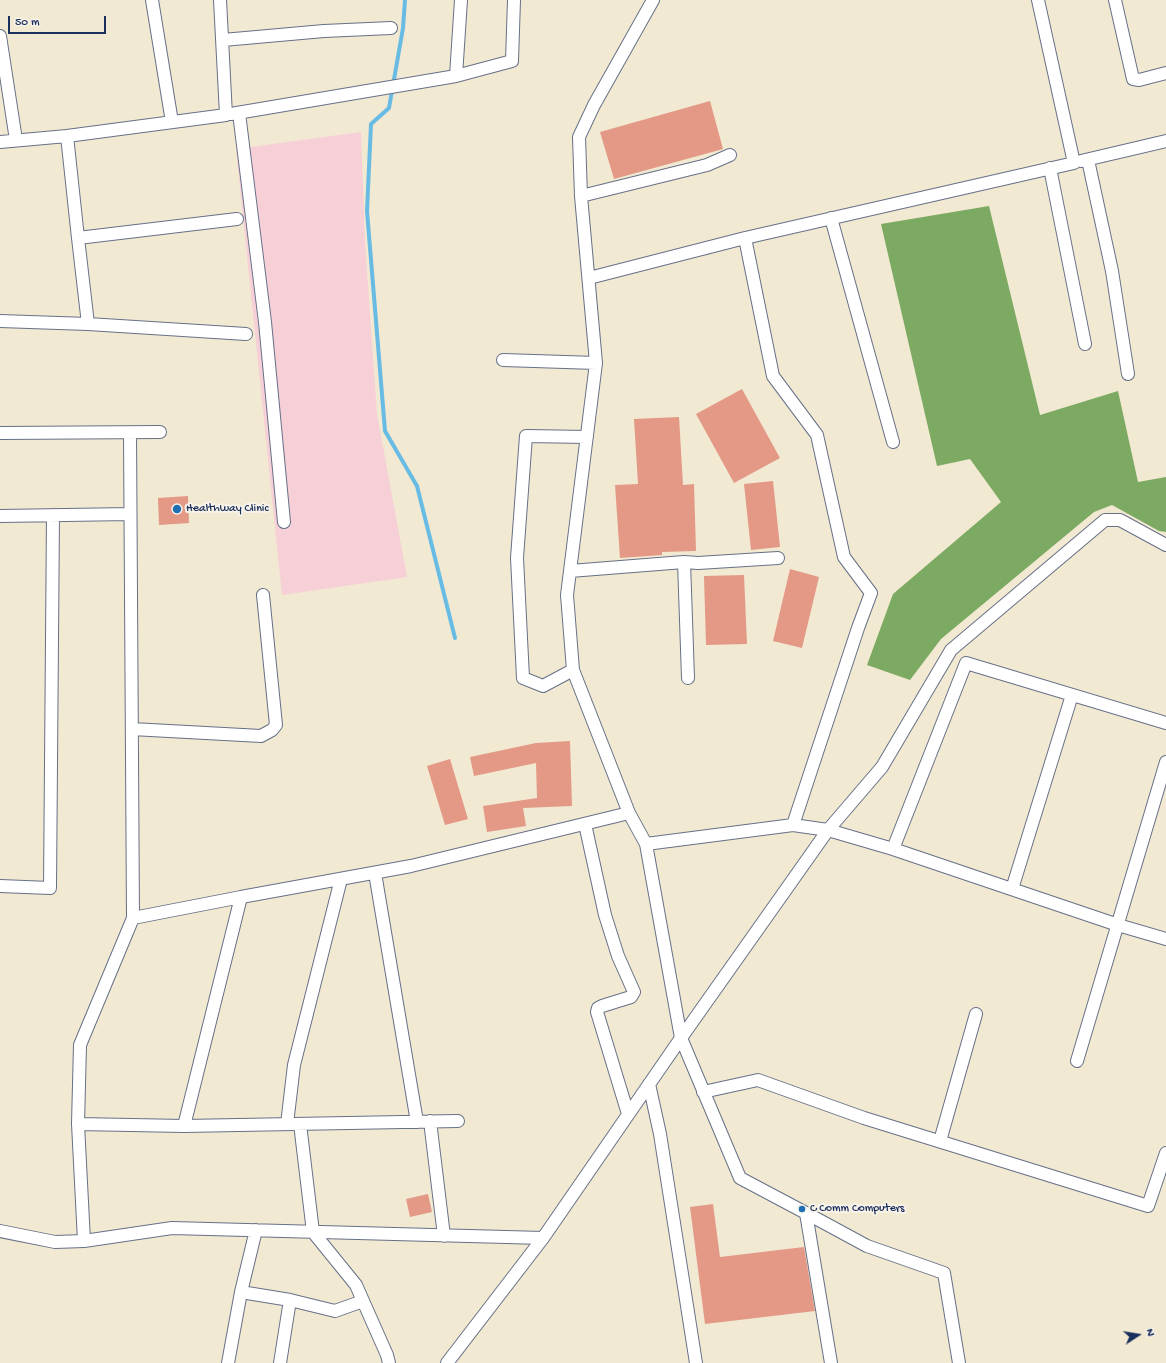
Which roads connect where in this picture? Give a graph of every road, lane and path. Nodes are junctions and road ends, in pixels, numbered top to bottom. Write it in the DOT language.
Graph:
graph roads {
  1 [pos="152,0"];
  2 [pos="220,0"];
  3 [pos="461,0"];
  4 [pos="514,0"];
  5 [pos="653,0"];
  6 [pos="1038,0"];
  7 [pos="1115,0"];
  8 [pos="391,28"];
  9 [pos="0,36"];
  10 [pos="223,40"];
  11 [pos="1166,73"];
  12 [pos="456,76"];
  13 [pos="239,113"];
  14 [pos="226,115"];
  15 [pos="172,122"];
  16 [pos="67,136"];
  17 [pos="16,140"];
  18 [pos="1166,141"];
  19 [pos="0,142"];
  20 [pos="730,156"];
  21 [pos="1088,160"];
  22 [pos="1074,163"];
  23 [pos="1050,168"];
  24 [pos="581,196"];
  25 [pos="831,218"];
  26 [pos="237,219"];
  27 [pos="78,238"];
  28 [pos="745,238"];
  29 [pos="588,278"];
  30 [pos="0,321"];
  31 [pos="88,324"];
  32 [pos="246,334"];
  33 [pos="1085,344"];
  34 [pos="503,360"];
  35 [pos="596,363"];
  36 [pos="1128,374"];
  37 [pos="160,432"];
  38 [pos="130,433"];
  39 [pos="0,434"];
  40 [pos="587,437"];
  41 [pos="893,442"];
  42 [pos="130,514"];
  43 [pos="53,515"];
  44 [pos="0,516"];
  45 [pos="284,522"];
  46 [pos="1166,545"];
  47 [pos="778,558"];
  48 [pos="684,562"];
  49 [pos="570,571"];
  50 [pos="263,594"];
  51 [pos="573,670"];
  52 [pos="688,678"];
  53 [pos="1072,695"];
  54 [pos="1166,723"];
  55 [pos="132,729"];
  56 [pos="1166,762"];
  57 [pos="629,813"];
  58 [pos="584,824"];
  59 [pos="793,825"];
  60 [pos="828,830"];
  61 [pos="646,844"];
  62 [pos="893,849"];
  63 [pos="375,873"];
  64 [pos="341,879"];
  65 [pos="0,886"];
  66 [pos="1012,889"];
  67 [pos="241,897"];
  68 [pos="133,918"];
  69 [pos="1118,925"];
  70 [pos="1166,939"];
  71 [pos="976,1014"];
  72 [pos="680,1038"];
  73 [pos="1077,1061"];
  74 [pos="649,1084"];
  75 [pos="703,1092"];
  76 [pos="628,1114"];
  77 [pos="430,1121"];
  78 [pos="458,1121"];
  79 [pos="417,1122"];
  80 [pos="78,1124"];
  81 [pos="287,1124"];
  82 [pos="300,1124"];
  83 [pos="184,1126"];
  84 [pos="940,1141"];
  85 [pos="1166,1153"];
  86 [pos="806,1213"];
  87 [pos="256,1230"];
  88 [pos="0,1231"];
  89 [pos="313,1232"];
  90 [pos="444,1236"];
  91 [pos="543,1238"];
  92 [pos="84,1241"];
  93 [pos="241,1292"];
  94 [pos="290,1300"];
  95 [pos="363,1301"];
  96 [pos="228,1363"];
  97 [pos="280,1363"];
  98 [pos="389,1363"];
  99 [pos="447,1363"];
  100 [pos="696,1363"];
  101 [pos="831,1363"];
  102 [pos="959,1363"];
  1 -- 15 [label="street"];
  2 -- 10 [label="street"];
  3 -- 12 [label="street"];
  4 -- 12 [label="street"];
  5 -- 24 [label="street"];
  6 -- 22 [label="street"];
  7 -- 11 [label="street"];
  8 -- 10 [label="street"];
  9 -- 17 [label="street"];
  10 -- 14 [label="street"];
  12 -- 13 [label="street"];
  13 -- 14 [label="street"];
  13 -- 45 [label="street"];
  14 -- 15 [label="street"];
  15 -- 16 [label="street"];
  16 -- 17 [label="street"];
  16 -- 27 [label="street"];
  17 -- 19 [label="street"];
  18 -- 21 [label="street"];
  20 -- 24 [label="street"];
  21 -- 22 [label="street"];
  21 -- 36 [label="street"];
  22 -- 23 [label="street"];
  23 -- 25 [label="street"];
  23 -- 33 [label="street"];
  24 -- 29 [label="street"];
  25 -- 28 [label="street"];
  25 -- 41 [label="street"];
  26 -- 27 [label="street"];
  27 -- 31 [label="street"];
  28 -- 29 [label="street"];
  28 -- 59 [label="street"];
  29 -- 35 [label="street"];
  30 -- 31 [label="street"];
  31 -- 32 [label="street"];
  34 -- 35 [label="street"];
  35 -- 40 [label="street"];
  37 -- 38 [label="street"];
  38 -- 39 [label="street"];
  38 -- 42 [label="street"];
  40 -- 49 [label="street"];
  40 -- 51 [label="street"];
  42 -- 43 [label="street"];
  42 -- 55 [label="street"];
  43 -- 44 [label="street"];
  43 -- 65 [label="street"];
  46 -- 60 [label="street"];
  47 -- 48 [label="street"];
  48 -- 49 [label="street"];
  48 -- 52 [label="street"];
  49 -- 51 [label="street"];
  50 -- 55 [label="street"];
  51 -- 57 [label="street"];
  53 -- 54 [label="street"];
  53 -- 62 [label="street"];
  53 -- 66 [label="street"];
  55 -- 68 [label="street"];
  56 -- 69 [label="street"];
  57 -- 58 [label="street"];
  57 -- 61 [label="street"];
  58 -- 63 [label="street"];
  58 -- 76 [label="street"];
  59 -- 60 [label="street"];
  59 -- 61 [label="street"];
  60 -- 62 [label="street"];
  60 -- 72 [label="street"];
  61 -- 72 [label="street"];
  62 -- 66 [label="street"];
  63 -- 64 [label="street"];
  63 -- 79 [label="street"];
  64 -- 67 [label="street"];
  64 -- 81 [label="street"];
  66 -- 69 [label="street"];
  67 -- 68 [label="street"];
  67 -- 83 [label="street"];
  68 -- 80 [label="street"];
  69 -- 70 [label="street"];
  69 -- 73 [label="street"];
  71 -- 84 [label="street"];
  72 -- 74 [label="street"];
  72 -- 75 [label="street"];
  74 -- 76 [label="street"];
  74 -- 100 [label="street"];
  75 -- 84 [label="street"];
  75 -- 86 [label="street"];
  76 -- 91 [label="street"];
  77 -- 78 [label="street"];
  77 -- 79 [label="street"];
  77 -- 90 [label="street"];
  79 -- 82 [label="street"];
  80 -- 83 [label="street"];
  80 -- 92 [label="street"];
  81 -- 82 [label="street"];
  81 -- 83 [label="street"];
  82 -- 89 [label="street"];
  84 -- 85 [label="street"];
  86 -- 101 [label="street"];
  86 -- 102 [label="street"];
  87 -- 89 [label="street"];
  87 -- 92 [label="street"];
  87 -- 93 [label="street"];
  88 -- 92 [label="street"];
  89 -- 90 [label="street"];
  89 -- 95 [label="street"];
  90 -- 91 [label="street"];
  91 -- 99 [label="street"];
  93 -- 94 [label="street"];
  93 -- 96 [label="street"];
  94 -- 95 [label="street"];
  94 -- 97 [label="street"];
  95 -- 98 [label="street"];
}
